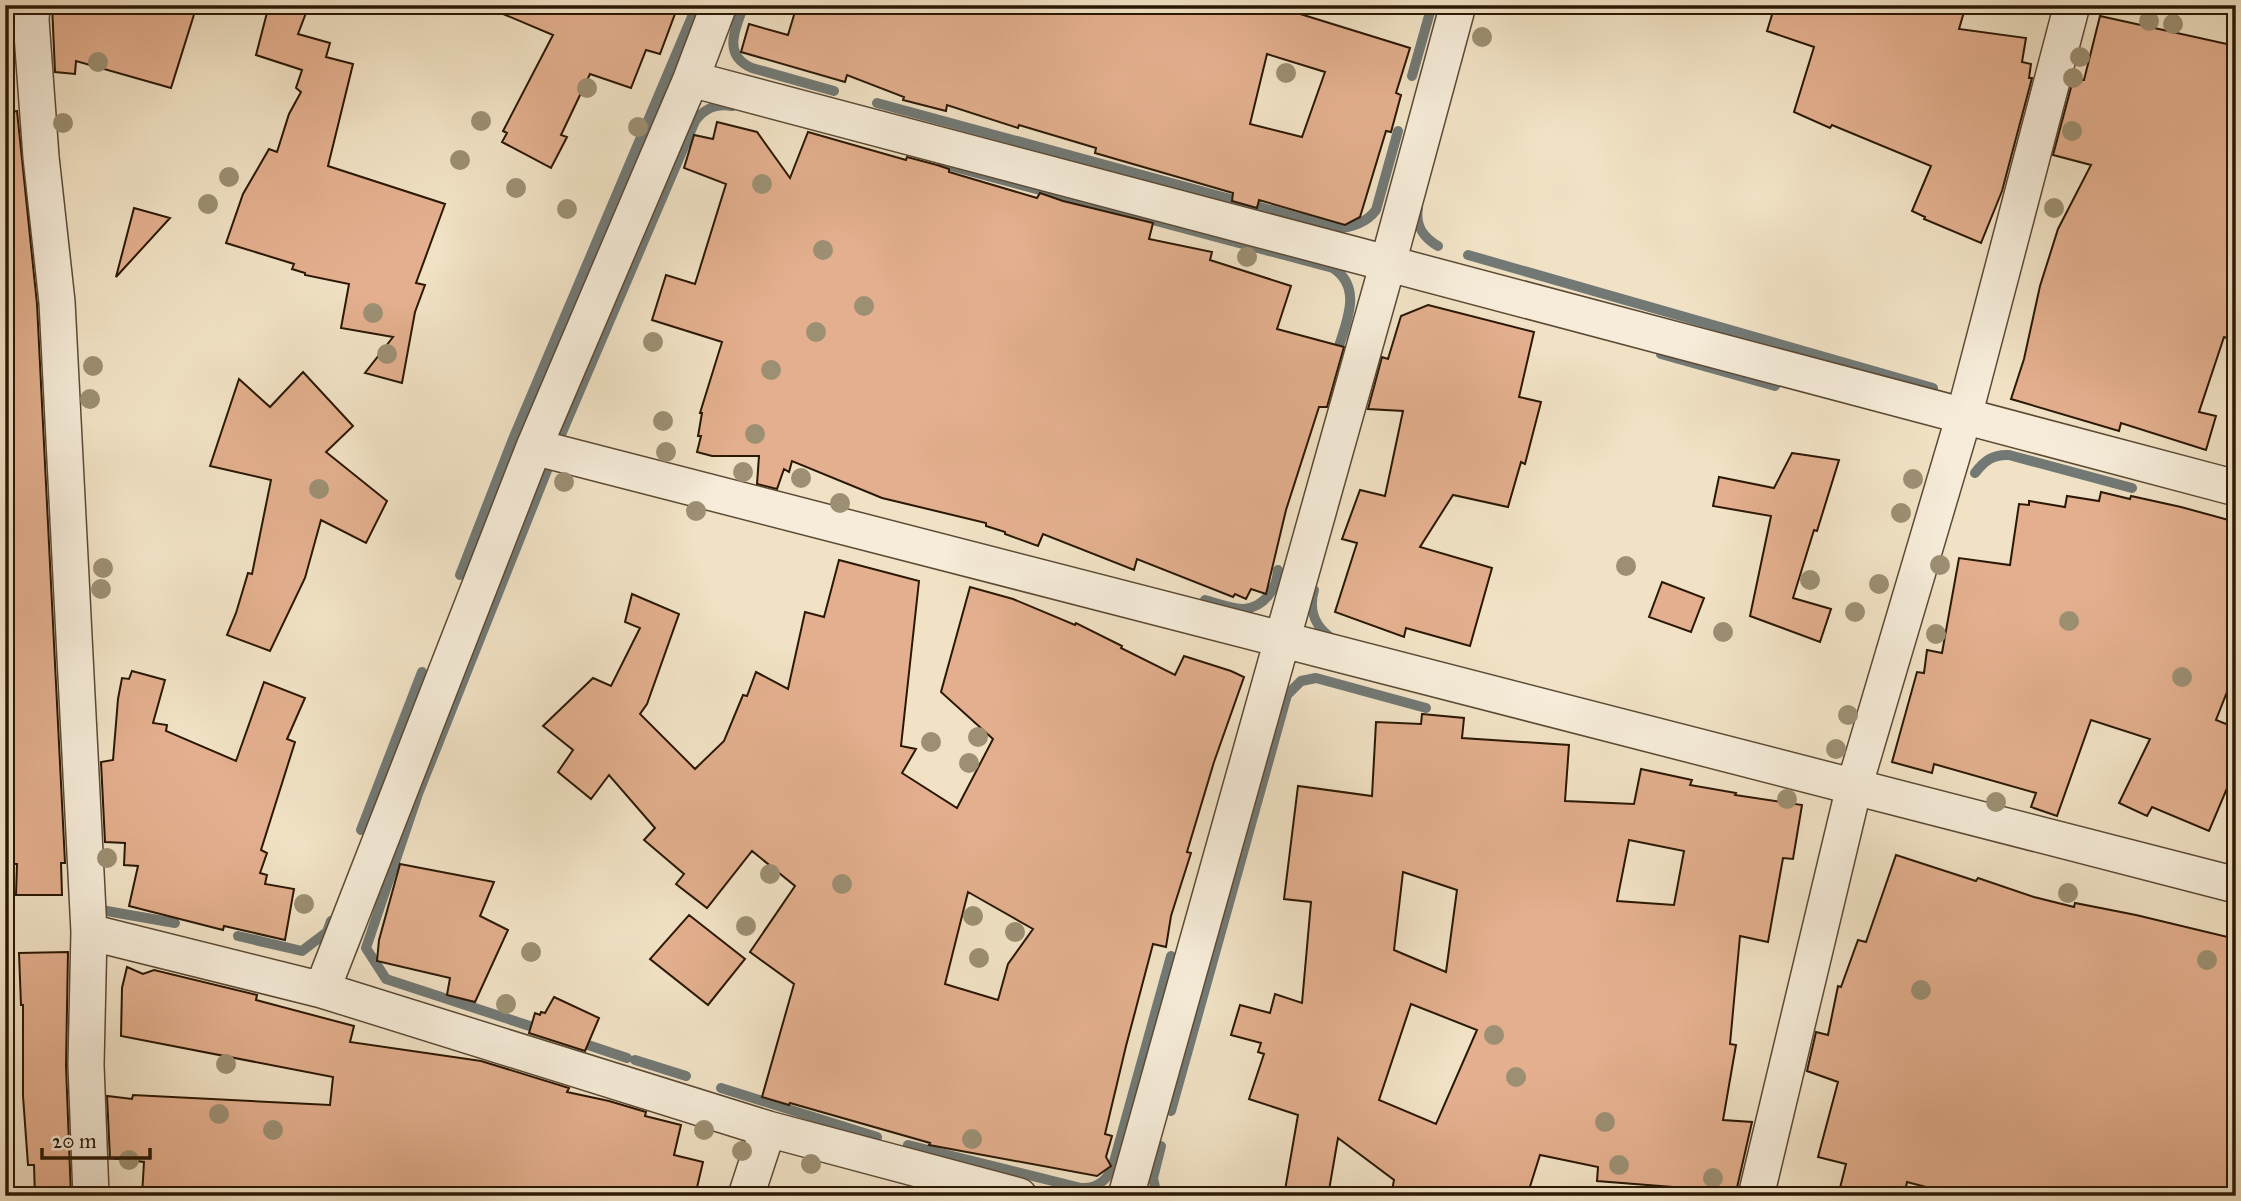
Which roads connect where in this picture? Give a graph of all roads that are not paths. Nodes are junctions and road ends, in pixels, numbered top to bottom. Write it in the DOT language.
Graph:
graph roads {
  1 [pos="32,5"];
  2 [pos="719,5"];
  3 [pos="1458,5"];
  4 [pos="2072,5"];
  5 [pos="691,79"];
  6 [pos="1388,263"];
  7 [pos="1964,416"];
  8 [pos="534,447"];
  9 [pos="2236,488"];
  10 [pos="1283,640"];
  11 [pos="1854,787"];
  12 [pos="2236,885"];
  13 [pos="89,932"];
  14 [pos="322,990"];
  15 [pos="768,1129"];
  16 [pos="91,1196"];
  17 [pos="746,1196"];
  18 [pos="1020,1196"];
  19 [pos="1126,1196"];
  20 [pos="1756,1196"];
  1 -- 13 [label="street"];
  2 -- 5 [label="street"];
  3 -- 6 [label="street"];
  4 -- 7 [label="street"];
  5 -- 6 [label="street"];
  5 -- 8 [label="street"];
  6 -- 7 [label="street"];
  6 -- 10 [label="street"];
  7 -- 9 [label="street"];
  7 -- 11 [label="street"];
  8 -- 10 [label="street"];
  8 -- 14 [label="street"];
  10 -- 11 [label="street"];
  10 -- 19 [label="street"];
  11 -- 12 [label="street"];
  11 -- 20 [label="street"];
  13 -- 14 [label="street"];
  13 -- 16 [label="street"];
  14 -- 15 [label="street"];
  15 -- 17 [label="street"];
  15 -- 18 [label="street"];
}
